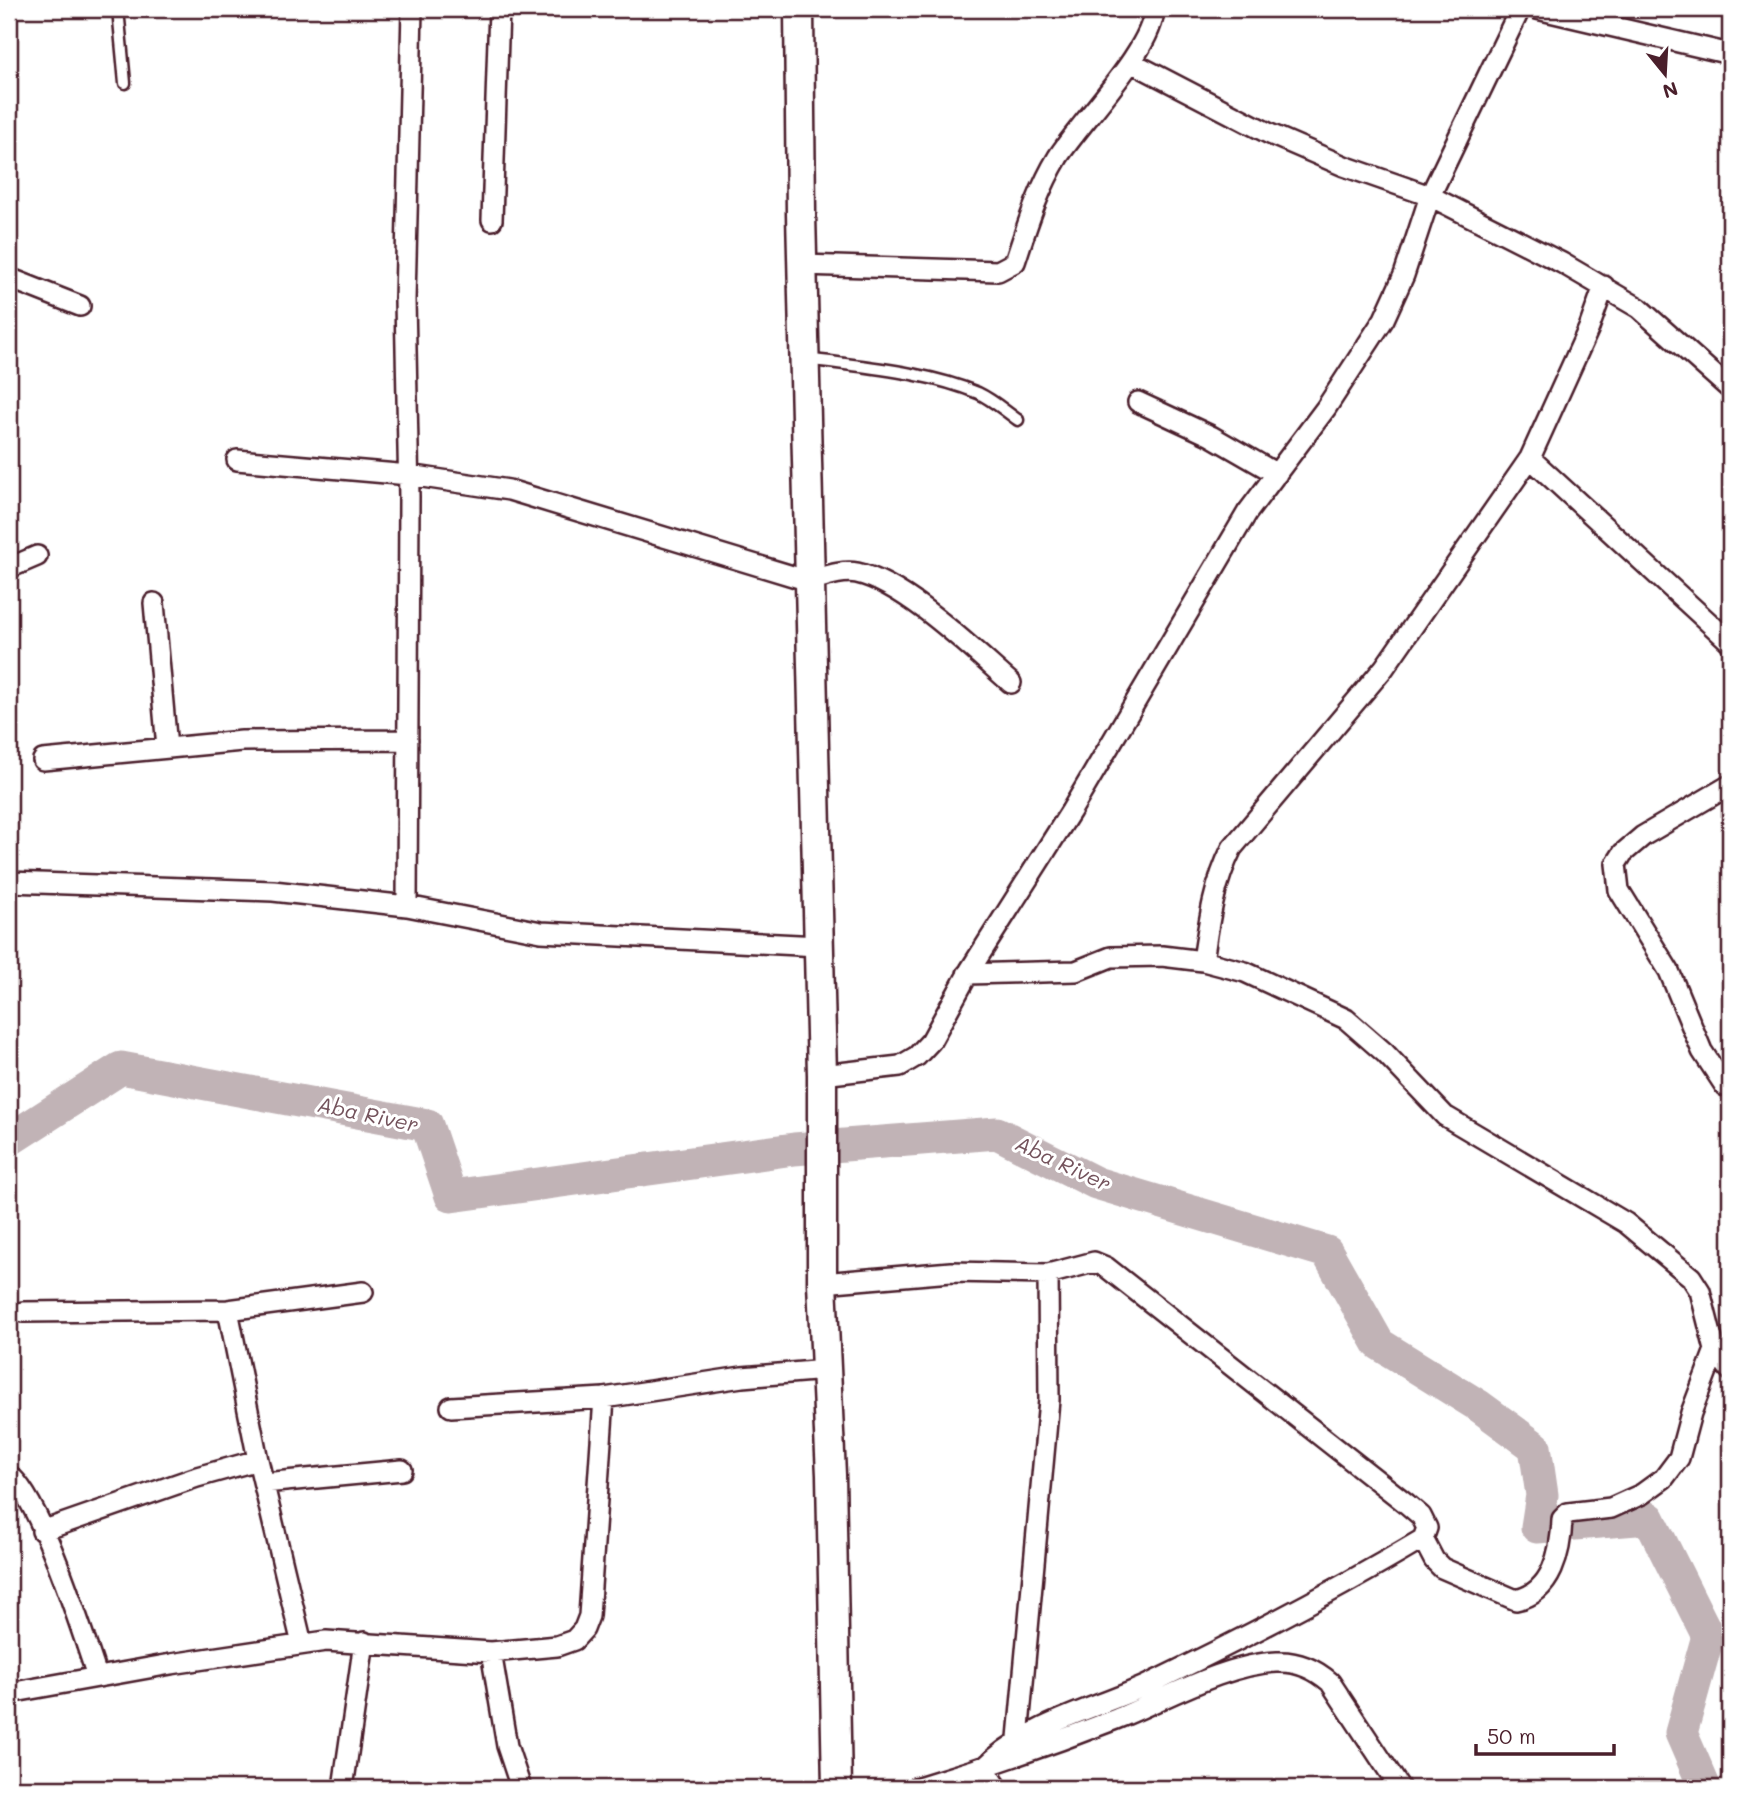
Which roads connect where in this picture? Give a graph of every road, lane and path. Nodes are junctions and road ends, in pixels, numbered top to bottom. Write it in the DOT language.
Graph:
graph roads {
  1 [pos="118,9"];
  2 [pos="412,9"];
  3 [pos="499,9"];
  4 [pos="799,9"];
  5 [pos="1154,9"];
  6 [pos="1520,9"];
  7 [pos="1537,9"];
  8 [pos="1730,54"];
  9 [pos="1131,62"];
  10 [pos="124,83"];
  11 [pos="1430,196"];
  12 [pos="492,220"];
  13 [pos="802,265"];
  14 [pos="9,278"];
  15 [pos="1604,286"];
  16 [pos="80,306"];
  17 [pos="804,358"];
  18 [pos="1730,389"];
  19 [pos="1138,402"];
  20 [pos="1018,421"];
  21 [pos="1530,458"];
  22 [pos="237,460"];
  23 [pos="1277,474"];
  24 [pos="409,475"];
  25 [pos="37,556"];
  26 [pos="9,568"];
  27 [pos="810,580"];
  28 [pos="154,603"];
  29 [pos="1730,642"];
  30 [pos="1011,683"];
  31 [pos="408,740"];
  32 [pos="167,748"];
  33 [pos="43,760"];
  34 [pos="1730,785"];
  35 [pos="9,882"];
  36 [pos="407,906"];
  37 [pos="819,946"];
  38 [pos="1203,961"];
  39 [pos="967,974"];
  40 [pos="822,1075"];
  41 [pos="1725,1086"];
  42 [pos="1048,1274"];
  43 [pos="822,1283"];
  44 [pos="363,1292"];
  45 [pos="228,1310"];
  46 [pos="23,1312"];
  47 [pos="1715,1350"];
  48 [pos="826,1370"];
  49 [pos="1730,1370"];
  50 [pos="604,1398"];
  51 [pos="451,1407"];
  52 [pos="258,1460"];
  53 [pos="402,1470"];
  54 [pos="9,1475"];
  55 [pos="264,1483"];
  56 [pos="42,1531"];
  57 [pos="1423,1539"];
  58 [pos="364,1642"];
  59 [pos="302,1644"];
  60 [pos="491,1652"];
  61 [pos="97,1676"];
  62 [pos="9,1693"];
  63 [pos="1018,1738"];
  64 [pos="984,1768"];
  65 [pos="343,1788"];
  66 [pos="521,1788"];
  67 [pos="837,1788"];
  68 [pos="915,1788"];
  69 [pos="998,1788"];
  70 [pos="1400,1788"];
  1 -- 10 [label="lane"];
  2 -- 24 [label="street"];
  3 -- 12 [label="street"];
  4 -- 13 [label="street"];
  5 -- 9 [label="street"];
  6 -- 11 [label="street"];
  7 -- 8 [label="street"];
  9 -- 11 [label="street"];
  9 -- 13 [label="street"];
  11 -- 15 [label="street"];
  11 -- 23 [label="street"];
  13 -- 17 [label="street"];
  14 -- 16 [label="street"];
  15 -- 18 [label="street"];
  15 -- 21 [label="street"];
  17 -- 20 [label="lane"];
  17 -- 27 [label="street"];
  19 -- 23 [label="street"];
  21 -- 29 [label="street"];
  21 -- 38 [label="street"];
  22 -- 24 [label="street"];
  23 -- 39 [label="street"];
  24 -- 27 [label="street"];
  24 -- 31 [label="street"];
  25 -- 26 [label="street"];
  27 -- 30 [label="street"];
  27 -- 37 [label="street"];
  28 -- 32 [label="street"];
  31 -- 32 [label="street"];
  31 -- 36 [label="street"];
  32 -- 33 [label="street"];
  34 -- 41 [label="street"];
  35 -- 36 [label="street"];
  36 -- 37 [label="street"];
  37 -- 40 [label="street"];
  38 -- 39 [label="street"];
  38 -- 47 [label="street"];
  39 -- 40 [label="street"];
  40 -- 43 [label="street"];
  42 -- 43 [label="street"];
  42 -- 57 [label="street"];
  42 -- 63 [label="street"];
  43 -- 48 [label="street"];
  44 -- 45 [label="street"];
  45 -- 46 [label="street"];
  45 -- 52 [label="street"];
  47 -- 49 [label="street"];
  47 -- 57 [label="street"];
  48 -- 50 [label="street"];
  48 -- 67 [label="street"];
  50 -- 51 [label="street"];
  50 -- 60 [label="street"];
  52 -- 55 [label="street"];
  52 -- 56 [label="street"];
  53 -- 55 [label="street"];
  54 -- 56 [label="street"];
  55 -- 59 [label="street"];
  56 -- 61 [label="street"];
  57 -- 63 [label="street"];
  58 -- 59 [label="street"];
  58 -- 60 [label="street"];
  58 -- 65 [label="street"];
  59 -- 61 [label="street"];
  60 -- 66 [label="street"];
  61 -- 62 [label="street"];
  63 -- 64 [label="street"];
  64 -- 68 [label="street"];
  64 -- 69 [label="street"];
  64 -- 70 [label="street"];
}
